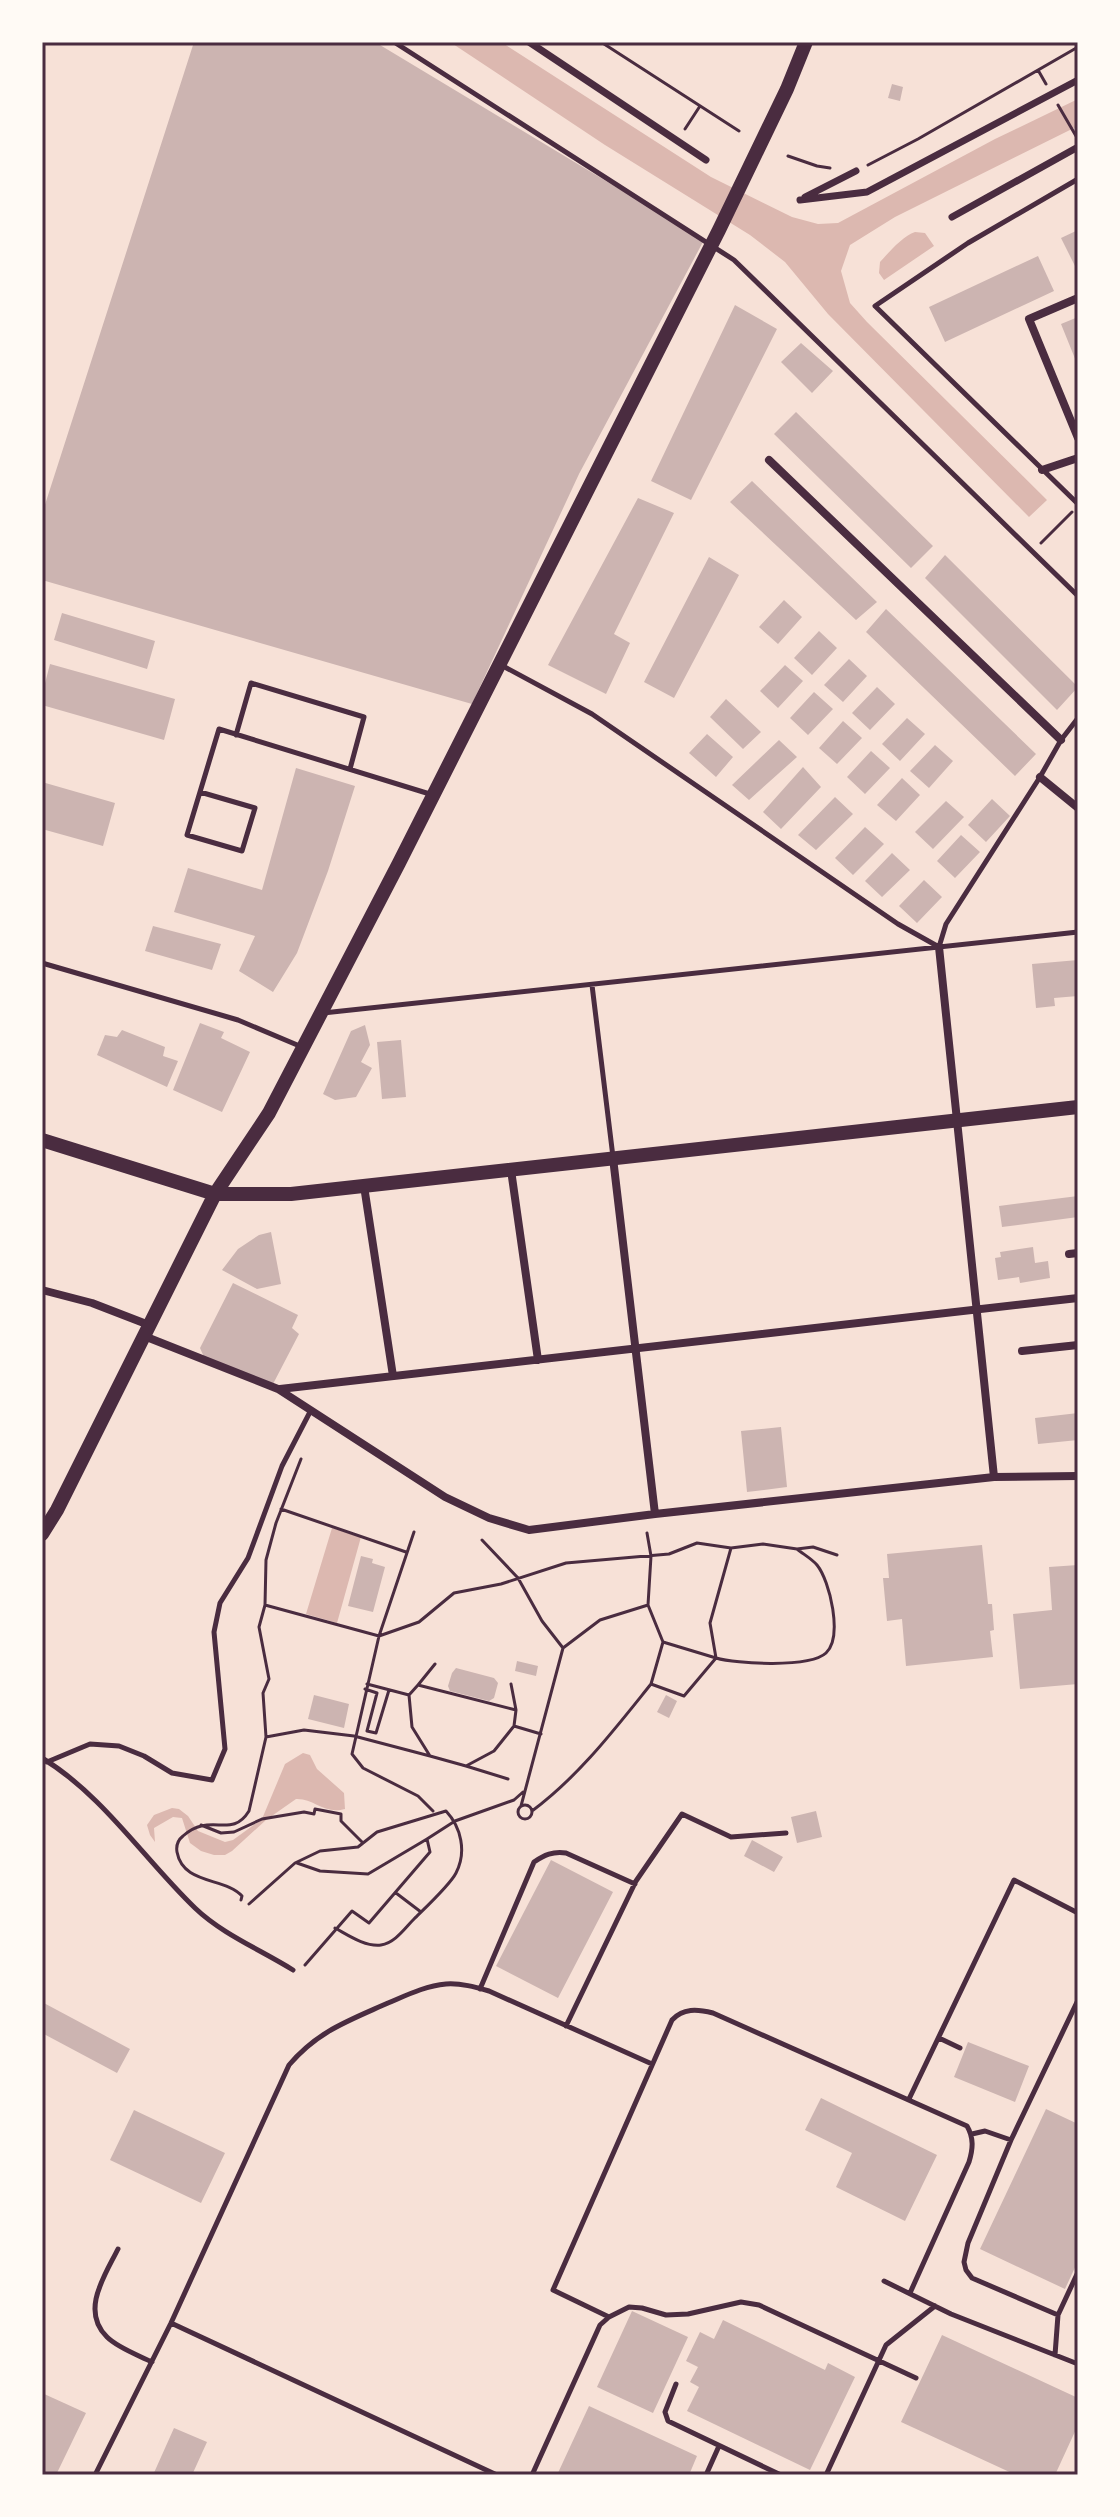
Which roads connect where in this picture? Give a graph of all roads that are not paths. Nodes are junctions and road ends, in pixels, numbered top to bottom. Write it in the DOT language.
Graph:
graph roads {
  1 [pos="394,42"];
  2 [pos="529,42"];
  3 [pos="806,42"];
  4 [pos="1078,80"];
  5 [pos="1078,147"];
  6 [pos="706,160"];
  7 [pos="856,171"];
  8 [pos="1078,179"];
  9 [pos="952,217"];
  10 [pos="712,245"];
  11 [pos="1078,298"];
  12 [pos="1078,438"];
  13 [pos="1078,458"];
  14 [pos="769,460"];
  15 [pos="1042,470"];
  16 [pos="1078,505"];
  17 [pos="1078,596"];
  18 [pos="500,664"];
  19 [pos="1078,718"];
  20 [pos="236,735"];
  21 [pos="1061,740"];
  22 [pos="350,769"];
  23 [pos="1040,777"];
  24 [pos="200,792"];
  25 [pos="434,795"];
  26 [pos="1078,808"];
  27 [pos="1078,932"];
  28 [pos="939,947"];
  29 [pos="42,963"];
  30 [pos="592,984"];
  31 [pos="321,1013"];
  32 [pos="303,1048"];
  33 [pos="1078,1107"];
  34 [pos="957,1120"];
  35 [pos="42,1140"];
  36 [pos="613,1158"];
  37 [pos="511,1170"];
  38 [pos="364,1186"];
  39 [pos="215,1194"];
  40 [pos="42,1290"];
  41 [pos="1078,1298"];
  42 [pos="976,1309"];
  43 [pos="146,1331"];
  44 [pos="1078,1345"];
  45 [pos="635,1349"];
  46 [pos="1022,1351"];
  47 [pos="538,1360"];
  48 [pos="393,1376"];
  49 [pos="278,1389"];
  50 [pos="311,1409"];
  51 [pos="1078,1476"];
  52 [pos="994,1477"];
  53 [pos="655,1514"];
  54 [pos="42,1534"];
  55 [pos="45,1760"];
  56 [pos="786,1833"];
  57 [pos="635,1884"];
  58 [pos="1078,1913"];
  59 [pos="293,1970"];
  60 [pos="480,1989"];
  61 [pos="1078,2000"];
  62 [pos="566,2026"];
  63 [pos="939,2038"];
  64 [pos="960,2048"];
  65 [pos="652,2064"];
  66 [pos="909,2099"];
  67 [pos="972,2134"];
  68 [pos="1011,2140"];
  69 [pos="118,2249"];
  70 [pos="1078,2272"];
  71 [pos="884,2281"];
  72 [pos="910,2293"];
  73 [pos="935,2306"];
  74 [pos="1058,2315"];
  75 [pos="609,2317"];
  76 [pos="171,2323"];
  77 [pos="1055,2355"];
  78 [pos="880,2359"];
  79 [pos="152,2362"];
  80 [pos="1078,2364"];
  81 [pos="916,2378"];
  82 [pos="676,2384"];
  83 [pos="719,2446"];
  84 [pos="95,2475"];
  85 [pos="497,2475"];
  86 [pos="532,2475"];
  87 [pos="706,2475"];
  88 [pos="781,2475"];
  89 [pos="826,2475"];
  1 -- 10 [label="lane"];
  2 -- 6 [label="street"];
  3 -- 10 [label="main road"];
  4 -- 7 [label="street"];
  5 -- 9 [label="street"];
  8 -- 15 [label="lane"];
  10 -- 17 [label="lane"];
  10 -- 18 [label="main road"];
  11 -- 12 [label="street"];
  13 -- 15 [label="street"];
  14 -- 21 [label="street"];
  15 -- 16 [label="lane"];
  18 -- 25 [label="main road"];
  18 -- 28 [label="lane"];
  19 -- 21 [label="lane"];
  20 -- 22 [label="lane"];
  20 -- 22 [label="lane"];
  20 -- 24 [label="lane"];
  21 -- 23 [label="lane"];
  22 -- 25 [label="lane"];
  23 -- 26 [label="street"];
  23 -- 28 [label="lane"];
  24 -- 24 [label="lane"];
  25 -- 31 [label="main road"];
  27 -- 28 [label="lane"];
  28 -- 30 [label="lane"];
  28 -- 34 [label="street"];
  29 -- 32 [label="lane"];
  30 -- 31 [label="lane"];
  30 -- 36 [label="lane"];
  31 -- 32 [label="main road"];
  32 -- 39 [label="main road"];
  33 -- 34 [label="main road"];
  34 -- 36 [label="main road"];
  34 -- 42 [label="street"];
  35 -- 39 [label="main road"];
  36 -- 37 [label="main road"];
  36 -- 45 [label="street"];
  37 -- 38 [label="main road"];
  37 -- 47 [label="street"];
  38 -- 39 [label="main road"];
  38 -- 48 [label="street"];
  39 -- 43 [label="main road"];
  40 -- 43 [label="street"];
  41 -- 42 [label="street"];
  42 -- 45 [label="street"];
  42 -- 52 [label="street"];
  43 -- 49 [label="street"];
  43 -- 54 [label="main road"];
  44 -- 46 [label="street"];
  45 -- 47 [label="street"];
  45 -- 53 [label="street"];
  47 -- 48 [label="street"];
  48 -- 49 [label="street"];
  49 -- 50 [label="street"];
  50 -- 53 [label="street"];
  50 -- 55 [label="lane"];
  51 -- 52 [label="street"];
  52 -- 53 [label="street"];
  55 -- 59 [label="lane"];
  56 -- 57 [label="lane"];
  57 -- 60 [label="lane"];
  57 -- 62 [label="lane"];
  58 -- 63 [label="lane"];
  60 -- 62 [label="lane"];
  60 -- 76 [label="lane"];
  61 -- 68 [label="lane"];
  62 -- 65 [label="lane"];
  63 -- 64 [label="lane"];
  63 -- 66 [label="lane"];
  65 -- 66 [label="lane"];
  65 -- 75 [label="lane"];
  66 -- 67 [label="lane"];
  67 -- 68 [label="lane"];
  67 -- 72 [label="lane"];
  68 -- 74 [label="lane"];
  69 -- 79 [label="lane"];
  70 -- 74 [label="lane"];
  71 -- 72 [label="lane"];
  72 -- 73 [label="lane"];
  73 -- 77 [label="lane"];
  73 -- 78 [label="lane"];
  74 -- 77 [label="lane"];
  75 -- 78 [label="lane"];
  75 -- 86 [label="lane"];
  76 -- 79 [label="lane"];
  76 -- 85 [label="lane"];
  77 -- 80 [label="lane"];
  78 -- 81 [label="lane"];
  78 -- 89 [label="lane"];
  79 -- 84 [label="lane"];
  82 -- 83 [label="lane"];
  83 -- 87 [label="lane"];
  83 -- 88 [label="lane"];
}
